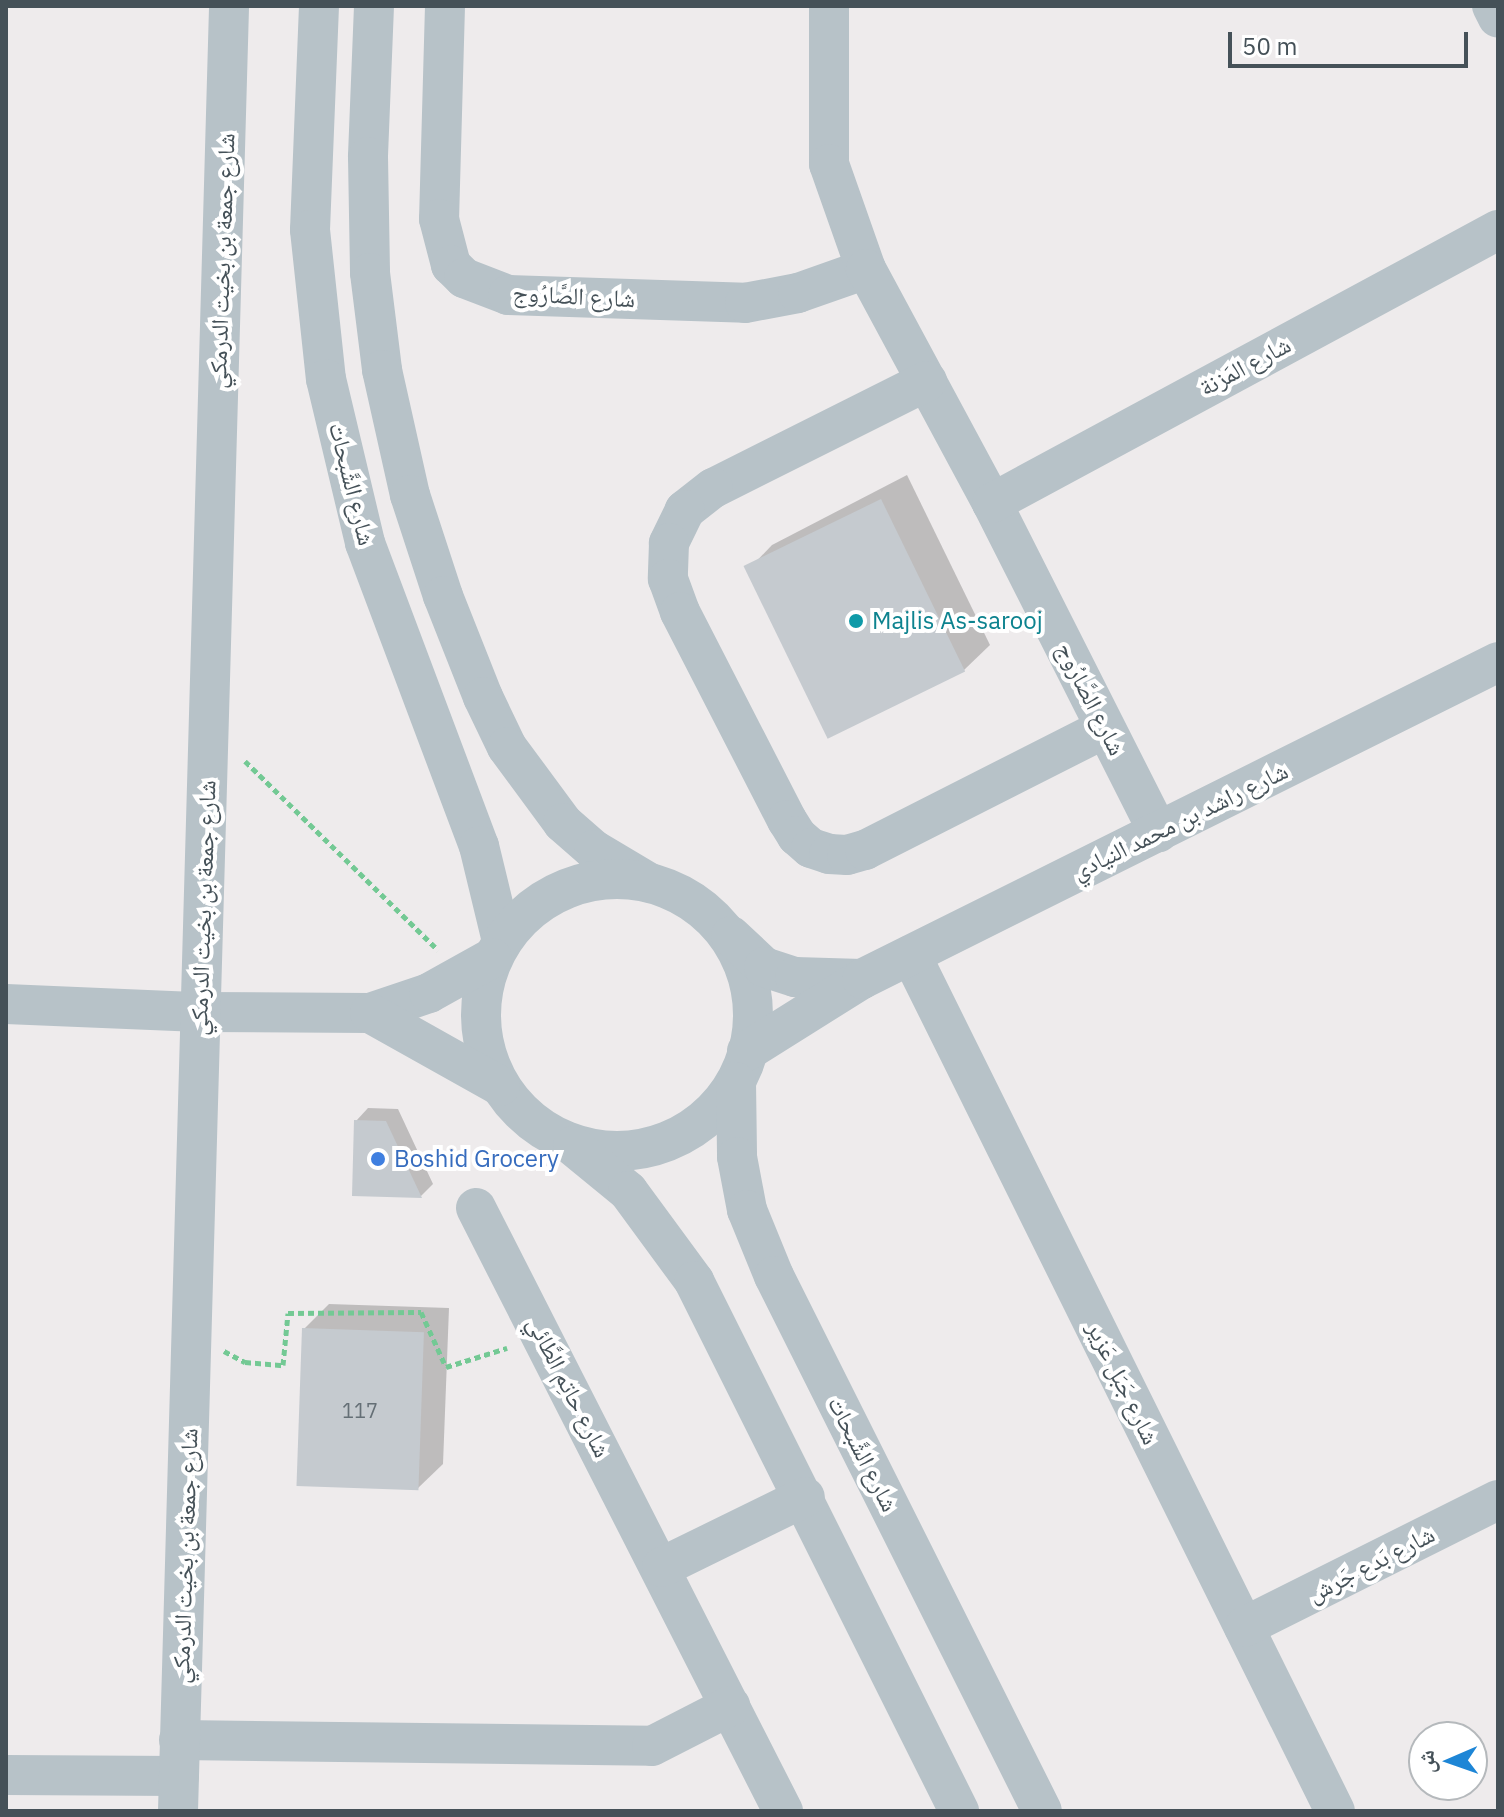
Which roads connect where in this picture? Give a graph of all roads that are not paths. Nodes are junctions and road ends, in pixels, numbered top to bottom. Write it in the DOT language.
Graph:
graph roads {
  1 [pos="229,6"];
  2 [pos="319,6"];
  3 [pos="374,6"];
  4 [pos="445,6"];
  5 [pos="829,6"];
  6 [pos="1492,6"];
  7 [pos="1498,18"];
  8 [pos="1498,230"];
  9 [pos="866,269"];
  10 [pos="927,381"];
  11 [pos="992,503"];
  12 [pos="1498,662"];
  13 [pos="1105,728"];
  14 [pos="1158,832"];
  15 [pos="648,882"];
  16 [pos="721,927"];
  17 [pos="911,955"];
  18 [pos="486,958"];
  19 [pos="862,979"];
  20 [pos="6,1004"];
  21 [pos="200,1012"];
  22 [pos="370,1013"];
  23 [pos="741,1067"];
  24 [pos="500,1086"];
  25 [pos="573,1146"];
  26 [pos="476,1208"];
  27 [pos="805,1497"];
  28 [pos="1498,1500"];
  29 [pos="662,1567"];
  30 [pos="1244,1627"];
  31 [pos="730,1706"];
  32 [pos="6,1775"];
  33 [pos="179,1776"];
  34 [pos="783,1811"];
  35 [pos="959,1811"];
  36 [pos="1042,1811"];
  37 [pos="1335,1811"];
  1 -- 21 [label="street, شارع جمعة بن بخيت الدرمكي"];
  2 -- 18 [label="street, شارع الشَّبحات"];
  3 -- 15 [label="street"];
  4 -- 9 [label="street, شارع الصَّارُوج"];
  5 -- 9 [label="street, شارع الصَّارُوج"];
  6 -- 7 [label="street"];
  8 -- 11 [label="street, شارع المَزنة"];
  9 -- 10 [label="street, شارع الصَّارُوج"];
  10 -- 11 [label="street, شارع الصَّارُوج"];
  10 -- 13 [label="street"];
  11 -- 13 [label="street, شارع الصَّارُوج"];
  12 -- 14 [label="street, شارع راشد بن محمد النيادي"];
  13 -- 14 [label="street, شارع الصَّارُوج"];
  14 -- 17 [label="street, شارع راشد بن محمد النيادي"];
  15 -- 16 [label="street"];
  15 -- 18 [label="street"];
  16 -- 19 [label="street, شارع راشد بن محمد النيادي"];
  16 -- 23 [label="street"];
  17 -- 19 [label="street, شارع راشد بن محمد النيادي"];
  17 -- 30 [label="street, شارع جَبَل عَزير"];
  18 -- 22 [label="street"];
  18 -- 24 [label="street"];
  19 -- 23 [label="street, شارع راشد بن محمد النيادي"];
  20 -- 21 [label="street"];
  21 -- 22 [label="street"];
  21 -- 33 [label="street, شارع جمعة بن بخيت الدرمكي"];
  22 -- 24 [label="street"];
  23 -- 25 [label="street"];
  23 -- 36 [label="street, شارع الشَّبحات"];
  24 -- 25 [label="street"];
  25 -- 27 [label="street"];
  26 -- 29 [label="street, شارع حاتِم الطَّائي"];
  27 -- 29 [label="street"];
  27 -- 35 [label="street"];
  28 -- 30 [label="street, شارع بَدع جَرش"];
  29 -- 31 [label="street, شارع حاتِم الطَّائي"];
  30 -- 37 [label="street, شارع جَبَل عَزير"];
  31 -- 33 [label="street"];
  31 -- 34 [label="street, شارع حاتِم الطَّائي"];
  32 -- 33 [label="street"];
}
